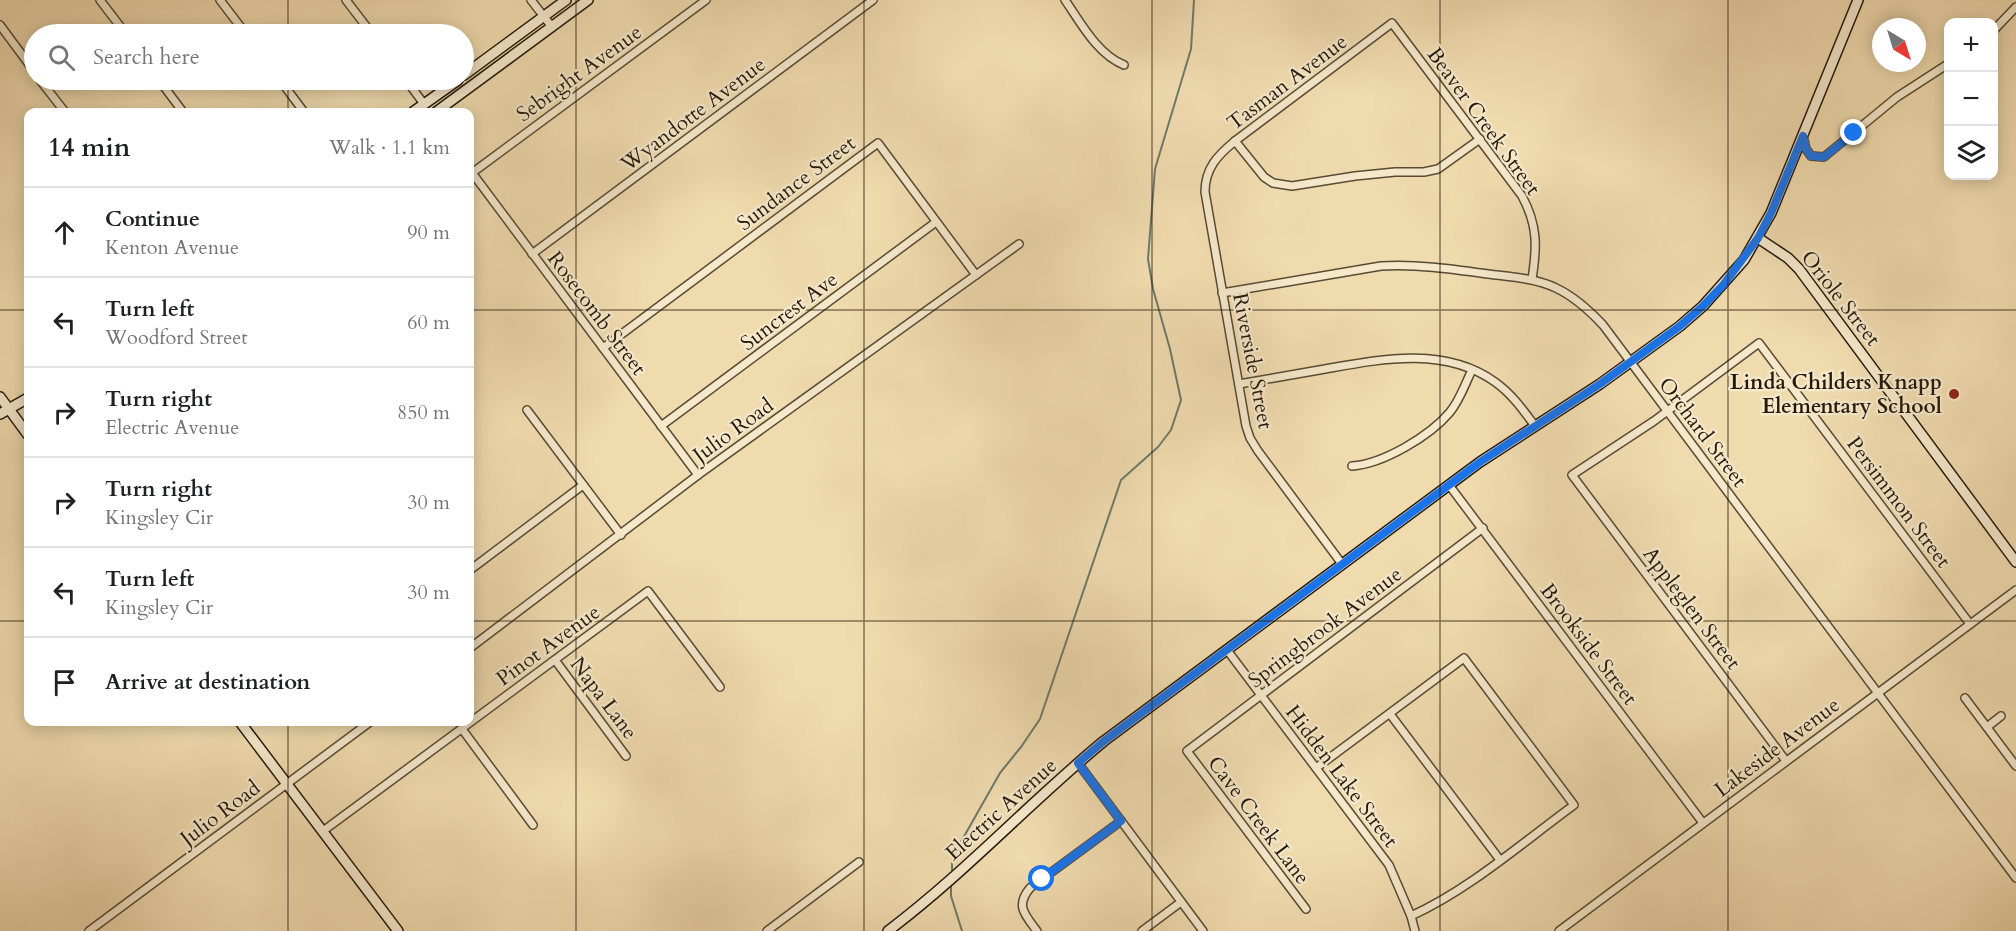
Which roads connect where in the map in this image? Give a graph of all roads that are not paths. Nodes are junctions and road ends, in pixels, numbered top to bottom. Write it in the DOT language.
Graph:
graph roads {
  1 [pos="100,0"];
  2 [pos="220,0"];
  3 [pos="346,0"];
  4 [pos="531,0"];
  5 [pos="566,0"];
  6 [pos="588,0"];
  7 [pos="706,0"];
  8 [pos="873,0"];
  9 [pos="1065,0"];
  10 [pos="1858,0"];
  11 [pos="2016,7"];
  12 [pos="544,16"];
  13 [pos="1392,23"];
  14 [pos="118,24"];
  15 [pos="238,24"];
  16 [pos="364,24"];
  17 [pos="0,25"];
  18 [pos="1998,26"];
  19 [pos="552,27"];
  20 [pos="24,57"];
  21 [pos="1124,65"];
  22 [pos="1944,67"];
  23 [pos="474,68"];
  24 [pos="474,84"];
  25 [pos="48,90"];
  26 [pos="166,90"];
  27 [pos="287,90"];
  28 [pos="414,90"];
  29 [pos="444,90"];
  30 [pos="466,90"];
  31 [pos="424,104"];
  32 [pos="62,108"];
  33 [pos="180,108"];
  34 [pos="301,108"];
  35 [pos="418,108"];
  36 [pos="441,108"];
  37 [pos="1803,136"];
  38 [pos="1480,139"];
  39 [pos="1235,141"];
  40 [pos="474,170"];
  41 [pos="1208,172"];
  42 [pos="474,176"];
  43 [pos="936,222"];
  44 [pos="1758,238"];
  45 [pos="1019,244"];
  46 [pos="532,254"];
  47 [pos="976,275"];
  48 [pos="1532,279"];
  49 [pos="1222,293"];
  50 [pos="603,348"];
  51 [pos="1631,363"];
  52 [pos="1472,370"];
  53 [pos="1239,384"];
  54 [pos="0,397"];
  55 [pos="24,400"];
  56 [pos="527,410"];
  57 [pos="4,411"];
  58 [pos="1667,411"];
  59 [pos="661,426"];
  60 [pos="1535,426"];
  61 [pos="24,431"];
  62 [pos="1352,466"];
  63 [pos="698,476"];
  64 [pos="584,485"];
  65 [pos="1449,485"];
  66 [pos="1483,528"];
  67 [pos="621,535"];
  68 [pos="2016,562"];
  69 [pos="1342,564"];
  70 [pos="474,567"];
  71 [pos="2016,590"];
  72 [pos="1970,624"];
  73 [pos="474,645"];
  74 [pos="1227,650"];
  75 [pos="555,660"];
  76 [pos="720,687"];
  77 [pos="1878,692"];
  78 [pos="1261,695"];
  79 [pos="1965,698"];
  80 [pos="1390,714"];
  81 [pos="2001,716"];
  82 [pos="474,720"];
  83 [pos="243,726"];
  84 [pos="365,726"];
  85 [pos="466,726"];
  86 [pos="1987,727"];
  87 [pos="462,729"];
  88 [pos="1187,751"];
  89 [pos="626,756"];
  90 [pos="1786,761"];
  91 [pos="1078,763"];
  92 [pos="2016,766"];
  93 [pos="1316,768"];
  94 [pos="287,783"];
  95 [pos="1121,821"];
  96 [pos="1702,824"];
  97 [pos="533,825"];
  98 [pos="323,831"];
  99 [pos="1500,860"];
  100 [pos="859,862"];
  101 [pos="2016,878"];
  102 [pos="1181,902"];
  103 [pos="1306,909"];
  104 [pos="1411,916"];
  105 [pos="89,931"];
  106 [pos="398,931"];
  107 [pos="767,931"];
  108 [pos="888,931"];
  109 [pos="1037,931"];
  110 [pos="1142,931"];
  111 [pos="1203,931"];
  112 [pos="1415,931"];
  113 [pos="1558,931"];
  1 -- 14 [label="street"];
  2 -- 15 [label="street"];
  3 -- 16 [label="street"];
  4 -- 12 [label="street"];
  5 -- 12 [label="street"];
  6 -- 19 [label="street"];
  7 -- 40 [label="street, Sebright Avenue"];
  8 -- 46 [label="street, Wyandotte Avenue"];
  9 -- 21 [label="street"];
  10 -- 37 [label="street, Electric Avenue"];
  11 -- 18 [label="street"];
  12 -- 19 [label="street"];
  12 -- 23 [label="street"];
  13 -- 38 [label="street, Beaver Creek Street"];
  13 -- 39 [label="street, Tasman Avenue"];
  17 -- 20 [label="street"];
  19 -- 24 [label="street"];
  22 -- 37 [label="street"];
  25 -- 32 [label="street"];
  26 -- 33 [label="street"];
  27 -- 34 [label="street"];
  28 -- 31 [label="street"];
  29 -- 31 [label="street"];
  30 -- 36 [label="street"];
  31 -- 35 [label="street"];
  37 -- 44 [label="street, Electric Avenue"];
  38 -- 39 [label="street"];
  38 -- 48 [label="street, Beaver Creek Street"];
  39 -- 41 [label="street, Tasman Avenue"];
  41 -- 49 [label="street, Riverside Street"];
  42 -- 46 [label="street, Rosecomb Street"];
  43 -- 47 [label="street, Sundance Street"];
  43 -- 50 [label="street, Sundance Street"];
  43 -- 59 [label="street, Suncrest Ave"];
  44 -- 51 [label="street, Electric Avenue"];
  44 -- 68 [label="street, Oriole Street"];
  45 -- 47 [label="street, Julio Road"];
  46 -- 50 [label="street, Rosecomb Street"];
  47 -- 63 [label="street, Julio Road"];
  48 -- 49 [label="street, Orchard Street"];
  48 -- 51 [label="street, Orchard Street"];
  49 -- 53 [label="street, Riverside Street"];
  50 -- 59 [label="street, Rosecomb Street"];
  51 -- 58 [label="street, Orchard Street"];
  51 -- 60 [label="street, Electric Avenue"];
  52 -- 53 [label="street"];
  52 -- 60 [label="street"];
  52 -- 62 [label="street"];
  53 -- 69 [label="street, Riverside Street"];
  54 -- 57 [label="street"];
  55 -- 57 [label="street"];
  56 -- 64 [label="street"];
  57 -- 61 [label="street"];
  58 -- 72 [label="street, Persimmon Street"];
  58 -- 77 [label="street, Orchard Street"];
  58 -- 90 [label="street, Appleglen Street"];
  59 -- 63 [label="street, Rosecomb Street"];
  60 -- 65 [label="street, Electric Avenue"];
  63 -- 67 [label="street, Julio Road"];
  64 -- 67 [label="street"];
  64 -- 70 [label="street"];
  65 -- 66 [label="street, Brookside Street"];
  65 -- 69 [label="street, Electric Avenue"];
  66 -- 78 [label="street, Springbrook Avenue"];
  66 -- 96 [label="street, Brookside Street"];
  67 -- 73 [label="street, Julio Road"];
  69 -- 74 [label="street, Electric Avenue"];
  71 -- 72 [label="street, Lakeside Avenue"];
  72 -- 77 [label="street, Lakeside Avenue"];
  74 -- 78 [label="street, Hidden Lake Street"];
  74 -- 91 [label="street, Electric Avenue"];
  75 -- 76 [label="street, Pinot Avenue"];
  75 -- 82 [label="street, Pinot Avenue"];
  75 -- 89 [label="street, Napa Lane"];
  77 -- 90 [label="street, Lakeside Avenue"];
  77 -- 101 [label="street, Orchard Street"];
  78 -- 88 [label="street, Springbrook Avenue"];
  78 -- 93 [label="street, Hidden Lake Street"];
  79 -- 86 [label="street"];
  80 -- 93 [label="street"];
  80 -- 99 [label="street"];
  80 -- 99 [label="street"];
  81 -- 86 [label="street"];
  83 -- 94 [label="street"];
  84 -- 94 [label="street, Julio Road"];
  85 -- 87 [label="street, Pinot Avenue"];
  86 -- 92 [label="street"];
  87 -- 97 [label="street"];
  87 -- 98 [label="street, Pinot Avenue"];
  88 -- 103 [label="street, Cave Creek Lane"];
  90 -- 96 [label="street, Lakeside Avenue"];
  91 -- 95 [label="street"];
  91 -- 108 [label="street, Electric Avenue"];
  93 -- 104 [label="street, Hidden Lake Street"];
  94 -- 98 [label="street"];
  94 -- 105 [label="street, Julio Road"];
  95 -- 102 [label="street"];
  95 -- 109 [label="street"];
  96 -- 113 [label="street, Lakeside Avenue"];
  98 -- 106 [label="street"];
  99 -- 104 [label="street"];
  100 -- 107 [label="street"];
  102 -- 110 [label="street"];
  102 -- 111 [label="street"];
  104 -- 112 [label="street, Hidden Lake Street"];
}
